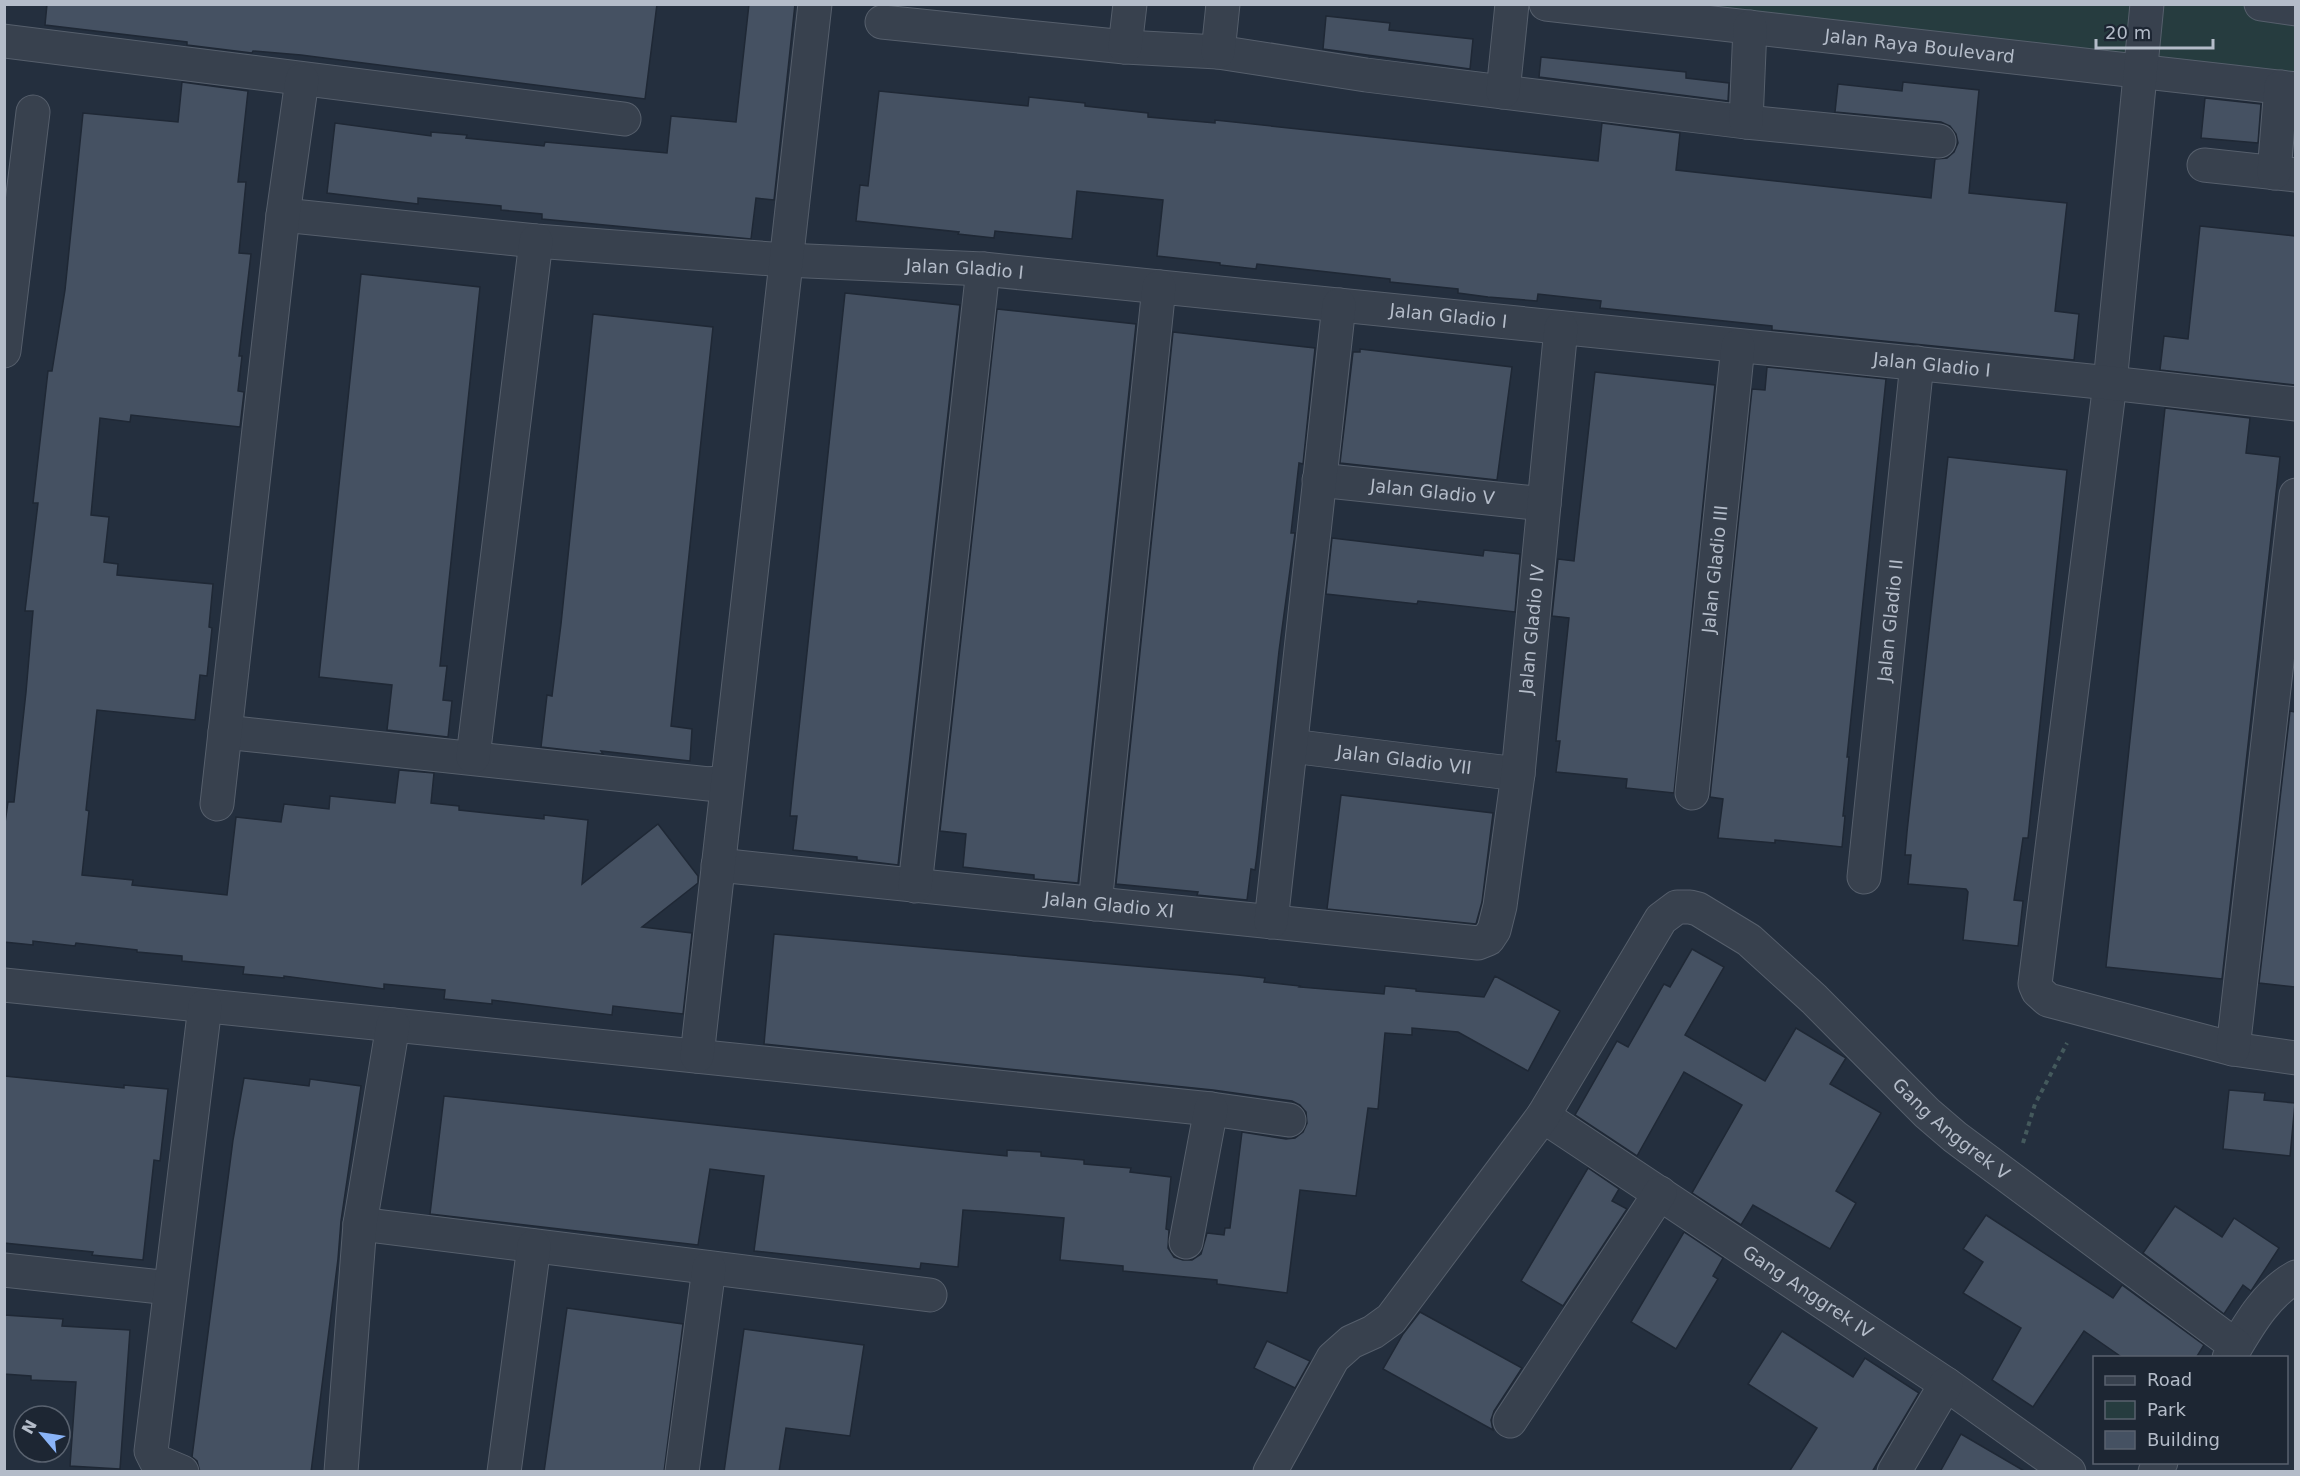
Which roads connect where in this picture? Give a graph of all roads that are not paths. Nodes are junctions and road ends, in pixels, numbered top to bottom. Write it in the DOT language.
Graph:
graph roads {
  1 [pos="815,4"];
  2 [pos="1130,4"];
  3 [pos="1223,4"];
  4 [pos="1512,4"];
  5 [pos="1546,4"];
  6 [pos="2148,4"];
  7 [pos="2261,4"];
  8 [pos="2295,9"];
  9 [pos="882,22"];
  10 [pos="1750,27"];
  11 [pos="4,41"];
  12 [pos="1125,47"];
  13 [pos="1218,52"];
  14 [pos="2140,72"];
  15 [pos="302,80"];
  16 [pos="2288,88"];
  17 [pos="1503,92"];
  18 [pos="33,112"];
  19 [pos="624,119"];
  20 [pos="1746,122"];
  21 [pos="1939,141"];
  22 [pos="2204,165"];
  23 [pos="2285,174"];
  24 [pos="14,199"];
  25 [pos="283,215"];
  26 [pos="536,242"];
  27 [pos="786,260"];
  28 [pos="983,269"];
  29 [pos="1159,287"];
  30 [pos="1339,305"];
  31 [pos="1561,328"];
  32 [pos="1738,346"];
  33 [pos="4,351"];
  34 [pos="1917,363"];
  35 [pos="2110,382"];
  36 [pos="2295,404"];
  37 [pos="1319,480"];
  38 [pos="2295,495"];
  39 [pos="1544,504"];
  40 [pos="225,732"];
  41 [pos="1291,746"];
  42 [pos="473,757"];
  43 [pos="1518,774"];
  44 [pos="727,782"];
  45 [pos="1692,793"];
  46 [pos="217,804"];
  47 [pos="718,865"];
  48 [pos="1864,877"];
  49 [pos="915,886"];
  50 [pos="1095,904"];
  51 [pos="1271,922"];
  52 [pos="1494,930"];
  53 [pos="4,985"];
  54 [pos="205,1006"];
  55 [pos="393,1025"];
  56 [pos="2233,1049"];
  57 [pos="697,1056"];
  58 [pos="2295,1058"];
  59 [pos="1211,1109"];
  60 [pos="1543,1116"];
  61 [pos="1289,1120"];
  62 [pos="1660,1193"];
  63 [pos="360,1224"];
  64 [pos="1186,1242"];
  65 [pos="534,1246"];
  66 [pos="709,1268"];
  67 [pos="4,1270"];
  68 [pos="2295,1277"];
  69 [pos="170,1288"];
  70 [pos="930,1295"];
  71 [pos="2232,1352"];
  72 [pos="1946,1383"];
  73 [pos="1510,1421"];
  74 [pos="182,1472"];
  75 [pos="341,1472"];
  76 [pos="504,1472"];
  77 [pos="682,1472"];
  78 [pos="1270,1472"];
  79 [pos="1894,1472"];
  80 [pos="2069,1472"];
  1 -- 27 [label="street"];
  2 -- 12 [label="street"];
  3 -- 13 [label="street"];
  4 -- 17 [label="street"];
  5 -- 10 [label="street, Jalan Raya Boulevard"];
  6 -- 14 [label="street"];
  7 -- 8 [label="street"];
  9 -- 12 [label="street"];
  10 -- 14 [label="street, Jalan Raya Boulevard"];
  10 -- 20 [label="street"];
  11 -- 15 [label="street"];
  12 -- 13 [label="street"];
  13 -- 17 [label="street"];
  14 -- 16 [label="street, Jalan Raya Boulevard"];
  14 -- 35 [label="street"];
  15 -- 19 [label="street"];
  15 -- 25 [label="street"];
  16 -- 23 [label="street"];
  17 -- 20 [label="street"];
  18 -- 24 [label="street"];
  20 -- 21 [label="street"];
  22 -- 23 [label="street"];
  24 -- 33 [label="street"];
  25 -- 26 [label="street, Jalan Gladio I"];
  25 -- 40 [label="street"];
  26 -- 27 [label="street, Jalan Gladio I"];
  26 -- 42 [label="street"];
  27 -- 28 [label="street, Jalan Gladio I"];
  27 -- 44 [label="street"];
  28 -- 29 [label="street, Jalan Gladio I"];
  28 -- 49 [label="street"];
  29 -- 30 [label="street, Jalan Gladio I"];
  29 -- 50 [label="street"];
  30 -- 31 [label="street, Jalan Gladio I"];
  30 -- 37 [label="street"];
  31 -- 32 [label="street, Jalan Gladio I"];
  31 -- 39 [label="street, Jalan Gladio IV"];
  32 -- 34 [label="street, Jalan Gladio I"];
  32 -- 45 [label="street, Jalan Gladio III"];
  34 -- 35 [label="street, Jalan Gladio I"];
  34 -- 48 [label="street, Jalan Gladio II"];
  35 -- 36 [label="street, Jalan Gladio I"];
  35 -- 56 [label="street"];
  37 -- 39 [label="street, Jalan Gladio V"];
  37 -- 41 [label="street"];
  38 -- 56 [label="street"];
  39 -- 43 [label="street, Jalan Gladio IV"];
  40 -- 42 [label="street"];
  40 -- 46 [label="street"];
  41 -- 43 [label="street, Jalan Gladio VII"];
  41 -- 51 [label="street"];
  42 -- 44 [label="street"];
  43 -- 52 [label="street, Jalan Gladio IV"];
  44 -- 47 [label="street"];
  47 -- 49 [label="street, Jalan Gladio XI"];
  47 -- 57 [label="street"];
  49 -- 50 [label="street, Jalan Gladio XI"];
  50 -- 51 [label="street, Jalan Gladio XI"];
  51 -- 52 [label="street, Jalan Gladio XI"];
  53 -- 54 [label="street"];
  54 -- 55 [label="street"];
  54 -- 69 [label="street"];
  55 -- 57 [label="street"];
  55 -- 63 [label="street"];
  56 -- 58 [label="street"];
  57 -- 59 [label="street"];
  59 -- 61 [label="street"];
  59 -- 64 [label="street"];
  60 -- 62 [label="street, Gang Anggrek IV"];
  60 -- 71 [label="street, Gang Anggrek V"];
  60 -- 78 [label="street"];
  62 -- 72 [label="street, Gang Anggrek IV"];
  62 -- 73 [label="street"];
  63 -- 65 [label="street"];
  63 -- 75 [label="street"];
  65 -- 66 [label="street"];
  65 -- 76 [label="street"];
  66 -- 70 [label="street"];
  66 -- 77 [label="street"];
  67 -- 69 [label="street"];
  68 -- 71 [label="street"];
  69 -- 74 [label="street"];
  72 -- 79 [label="street"];
  72 -- 80 [label="street, Gang Anggrek IV"];
}
